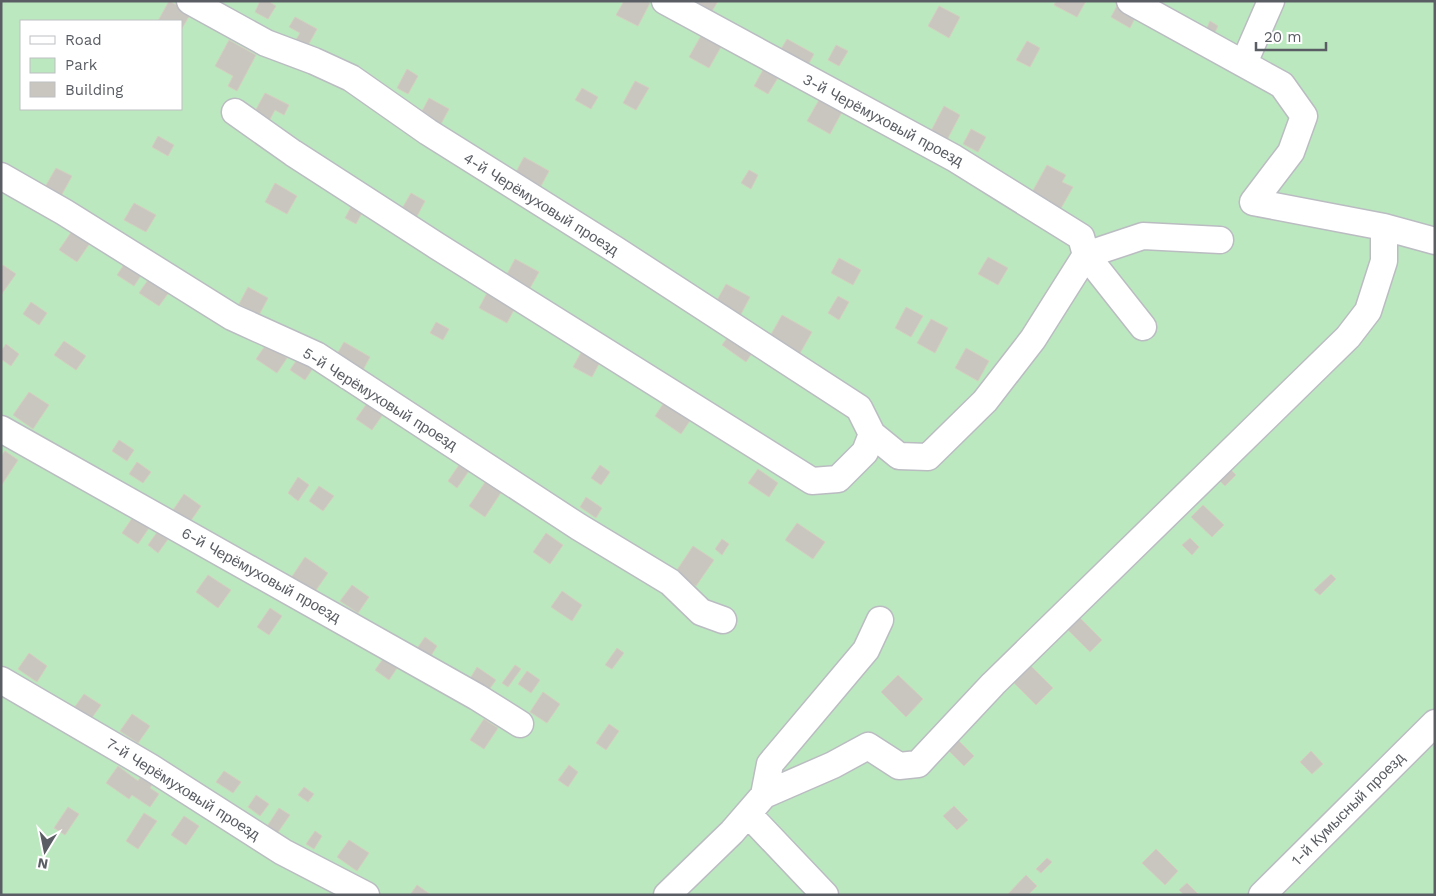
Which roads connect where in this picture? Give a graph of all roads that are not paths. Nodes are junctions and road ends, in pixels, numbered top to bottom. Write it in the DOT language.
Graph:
graph roads {
  1 [pos="190,1"];
  2 [pos="665,1"];
  3 [pos="1130,1"];
  4 [pos="1271,1"];
  5 [pos="1244,64"];
  6 [pos="235,112"];
  7 [pos="1,176"];
  8 [pos="1384,227"];
  9 [pos="1220,240"];
  10 [pos="1435,241"];
  11 [pos="1086,255"];
  12 [pos="1143,327"];
  13 [pos="1,429"];
  14 [pos="872,434"];
  15 [pos="723,620"];
  16 [pos="880,620"];
  17 [pos="1,680"];
  18 [pos="1435,723"];
  19 [pos="520,724"];
  20 [pos="756,804"];
  21 [pos="366,895"];
  22 [pos="667,895"];
  23 [pos="825,895"];
  24 [pos="1262,895"];
  1 -- 14 [label="street, 4-й Черёмуховый проезд"];
  2 -- 11 [label="street, 3-й Черёмуховый проезд"];
  3 -- 5 [label="street"];
  4 -- 5 [label="street"];
  5 -- 8 [label="street"];
  6 -- 14 [label="street"];
  7 -- 15 [label="street, 5-й Черёмуховый проезд"];
  8 -- 10 [label="street"];
  8 -- 20 [label="street"];
  9 -- 11 [label="street"];
  11 -- 12 [label="street, 3-й Черёмуховый проезд"];
  11 -- 14 [label="street"];
  13 -- 19 [label="street, 6-й Черёмуховый проезд"];
  16 -- 20 [label="street"];
  17 -- 21 [label="street, 7-й Черёмуховый проезд"];
  18 -- 24 [label="street, 1-й Кумысный проезд"];
  20 -- 22 [label="street"];
  20 -- 23 [label="street"];
}
